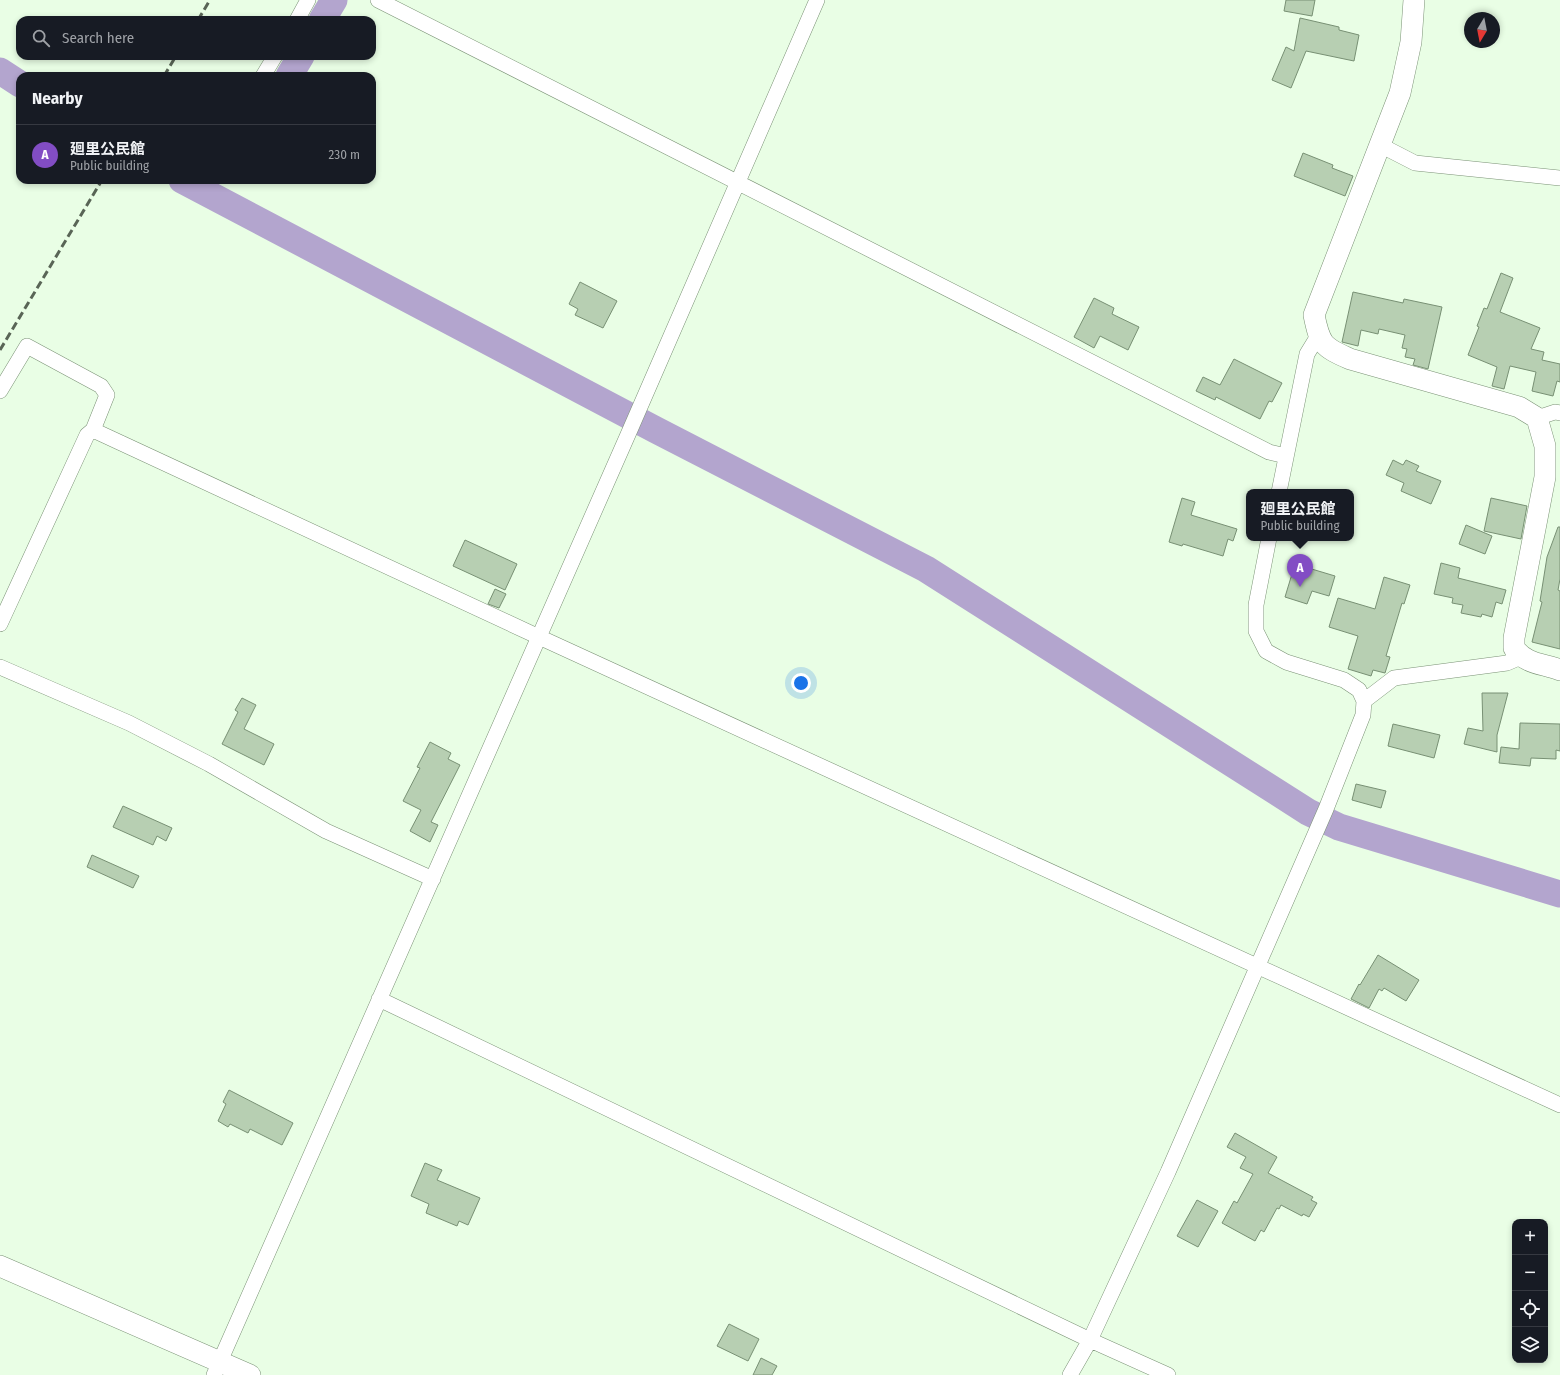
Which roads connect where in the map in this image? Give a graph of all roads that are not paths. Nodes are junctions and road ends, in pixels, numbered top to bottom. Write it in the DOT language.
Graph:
graph roads {
  1 [pos="308,0"];
  2 [pos="378,0"];
  3 [pos="816,0"];
  4 [pos="1414,0"];
  5 [pos="298,16"];
  6 [pos="273,60"];
  7 [pos="265,72"];
  8 [pos="1380,145"];
  9 [pos="1560,178"];
  10 [pos="737,182"];
  11 [pos="1318,336"];
  12 [pos="0,391"];
  13 [pos="1560,413"];
  14 [pos="1537,418"];
  15 [pos="93,430"];
  16 [pos="1286,456"];
  17 [pos="1280,489"];
  18 [pos="1269,541"];
  19 [pos="0,624"];
  20 [pos="539,637"];
  21 [pos="1521,657"];
  22 [pos="0,667"];
  23 [pos="1560,670"];
  24 [pos="1364,701"];
  25 [pos="433,879"];
  26 [pos="1258,967"];
  27 [pos="379,999"];
  28 [pos="1560,1105"];
  29 [pos="0,1266"];
  30 [pos="1090,1340"];
  31 [pos="217,1368"];
  32 [pos="250,1375"];
  33 [pos="1070,1375"];
  34 [pos="1168,1375"];
  1 -- 5 [label="street"];
  2 -- 10 [label="street"];
  3 -- 10 [label="street"];
  4 -- 8 [label="street"];
  6 -- 7 [label="street"];
  8 -- 9 [label="street"];
  8 -- 11 [label="street"];
  10 -- 16 [label="street"];
  10 -- 20 [label="street"];
  11 -- 14 [label="street"];
  11 -- 16 [label="street"];
  12 -- 15 [label="street"];
  13 -- 14 [label="street"];
  14 -- 21 [label="street"];
  15 -- 19 [label="street"];
  15 -- 20 [label="street"];
  16 -- 17 [label="street"];
  18 -- 24 [label="street"];
  20 -- 25 [label="street"];
  20 -- 26 [label="street"];
  21 -- 23 [label="street"];
  21 -- 24 [label="street"];
  22 -- 25 [label="street"];
  24 -- 26 [label="street"];
  25 -- 27 [label="street"];
  26 -- 28 [label="street"];
  26 -- 30 [label="street"];
  27 -- 30 [label="street"];
  27 -- 31 [label="street"];
  29 -- 31 [label="street"];
  30 -- 33 [label="street"];
  30 -- 34 [label="street"];
  31 -- 32 [label="street"];
}
